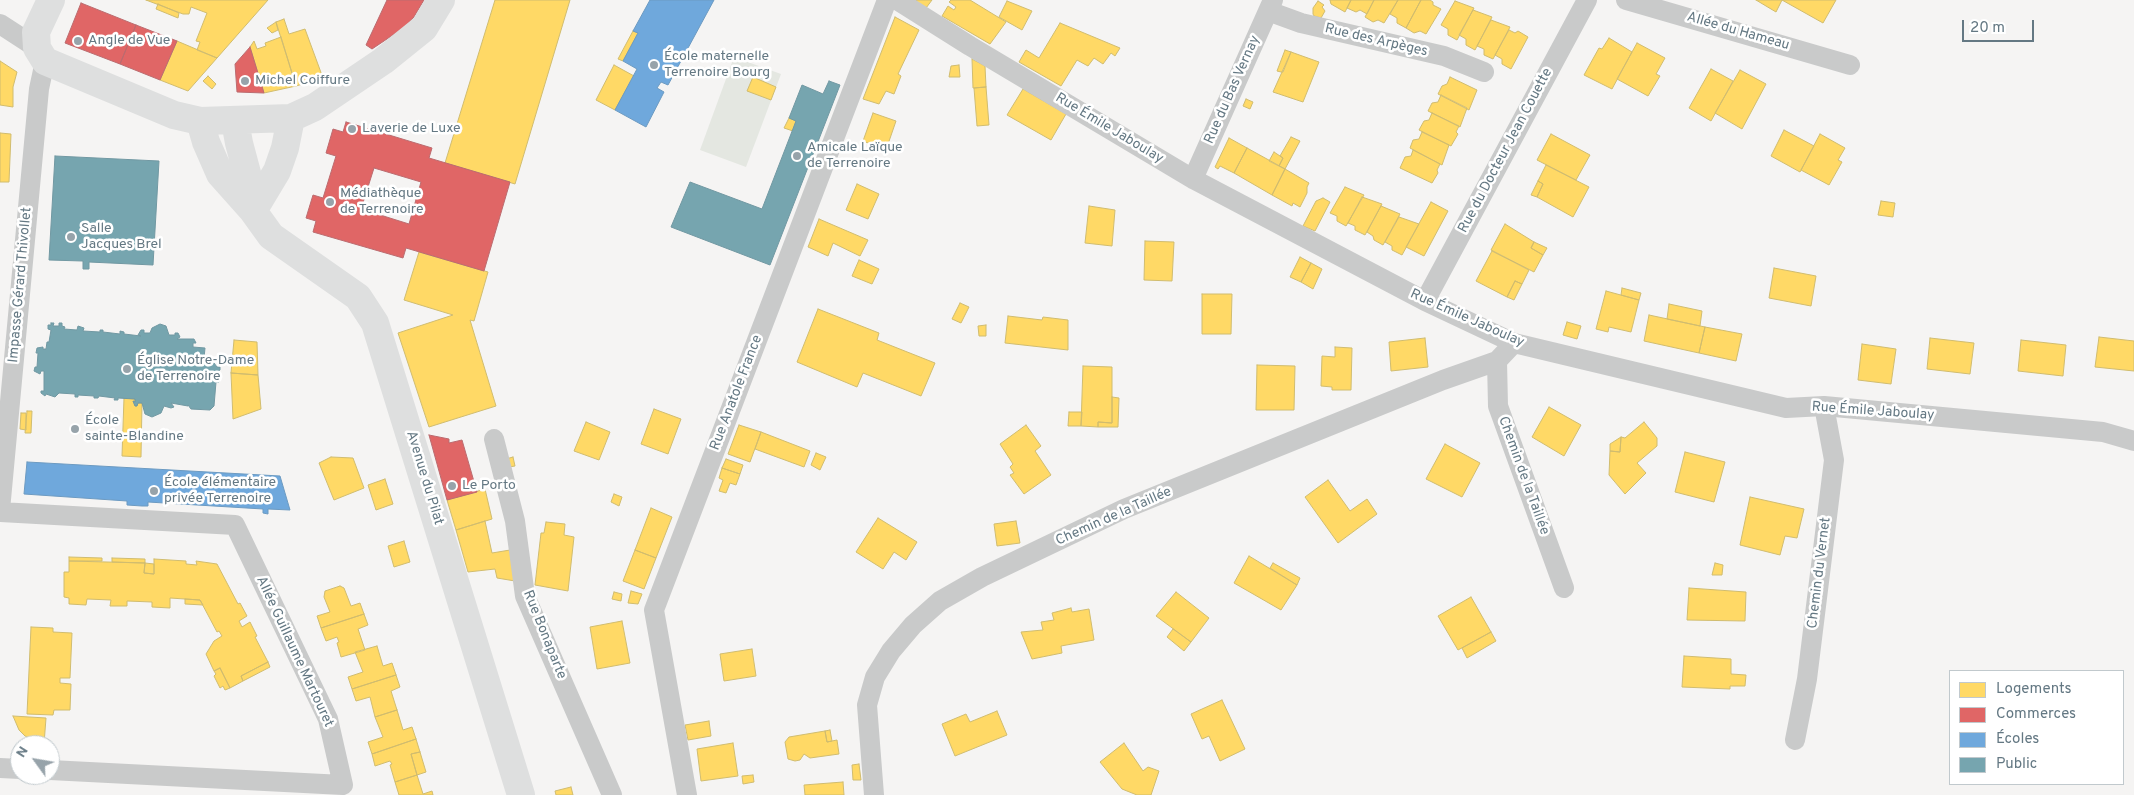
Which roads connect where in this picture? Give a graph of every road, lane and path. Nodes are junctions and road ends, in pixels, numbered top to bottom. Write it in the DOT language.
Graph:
graph roads {
  1 [pos="51,0"];
  2 [pos="441,0"];
  3 [pos="887,0"];
  4 [pos="897,0"];
  5 [pos="1587,0"];
  6 [pos="1626,0"];
  7 [pos="1271,5"];
  8 [pos="0,24"];
  9 [pos="41,54"];
  10 [pos="1850,64"];
  11 [pos="1484,72"];
  12 [pos="291,118"];
  13 [pos="200,121"];
  14 [pos="235,121"];
  15 [pos="1193,180"];
  16 [pos="253,211"];
  17 [pos="1425,301"];
  18 [pos="1514,343"];
  19 [pos="1497,361"];
  20 [pos="1824,406"];
  21 [pos="494,439"];
  22 [pos="2134,441"];
  23 [pos="3,447"];
  24 [pos="0,511"];
  25 [pos="1564,588"];
  26 [pos="1795,740"];
  27 [pos="60,771"];
  28 [pos="344,790"];
  29 [pos="521,795"];
  30 [pos="612,795"];
  31 [pos="687,795"];
  32 [pos="874,795"];
  1 -- 9 [label="main road"];
  2 -- 12 [label="main road"];
  3 -- 31 [label="street, Rue Anatole France"];
  4 -- 15 [label="street, Rue Émile Jaboulay"];
  5 -- 17 [label="street, Rue du Docteur Jean Couette"];
  6 -- 10 [label="street, Allée du Hameau"];
  7 -- 11 [label="street, Rue des Arpèges"];
  7 -- 15 [label="street, Rue du Bas Vernay"];
  8 -- 9 [label="street"];
  9 -- 13 [label="main road"];
  9 -- 23 [label="street, Impasse Gérard Thivollet"];
  12 -- 14 [label="main road"];
  12 -- 16 [label="main road"];
  13 -- 14 [label="main road"];
  13 -- 16 [label="main road, Avenue du Pilat"];
  14 -- 16 [label="main road"];
  15 -- 17 [label="street, Rue Émile Jaboulay"];
  16 -- 29 [label="main road, Avenue du Pilat"];
  17 -- 18 [label="street, Rue Émile Jaboulay"];
  18 -- 19 [label="street, Chemin de la Taillée"];
  18 -- 20 [label="street, Rue Émile Jaboulay"];
  19 -- 25 [label="street, Chemin de la Taillée"];
  19 -- 32 [label="street, Chemin de la Taillée"];
  20 -- 22 [label="street, Rue Émile Jaboulay"];
  20 -- 26 [label="street, Chemin du Vernet"];
  21 -- 30 [label="street, Rue Bonaparte"];
  23 -- 24 [label="street, Impasse Gérard Thivollet"];
  24 -- 28 [label="street, Allée Guillaume Martouret"];
  27 -- 28 [label="street, Allée Guillaume Martouret"];
}
